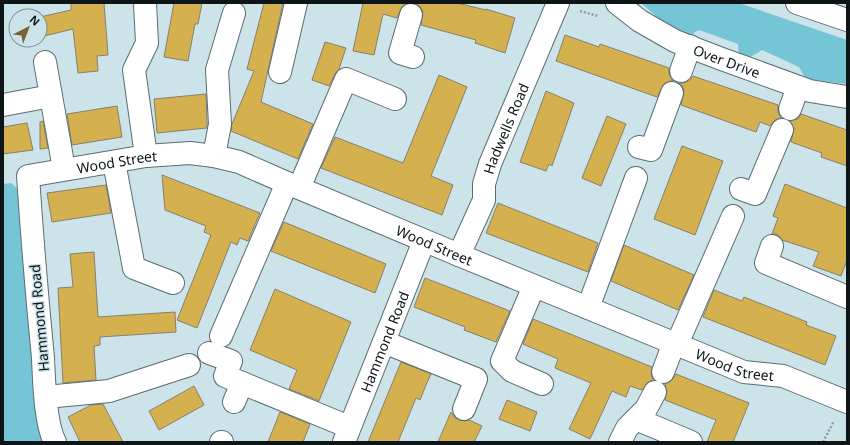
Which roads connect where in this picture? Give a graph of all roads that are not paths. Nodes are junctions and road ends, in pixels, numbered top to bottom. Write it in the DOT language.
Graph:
graph roads {
  1 [pos="145,3"];
  2 [pos="296,3"];
  3 [pos="558,3"];
  4 [pos="617,3"];
  5 [pos="797,3"];
  6 [pos="234,13"];
  7 [pos="411,15"];
  8 [pos="847,20"];
  9 [pos="690,46"];
  10 [pos="413,58"];
  11 [pos="45,62"];
  12 [pos="280,72"];
  13 [pos="681,72"];
  14 [pos="798,87"];
  15 [pos="672,93"];
  16 [pos="51,96"];
  17 [pos="847,97"];
  18 [pos="395,99"];
  19 [pos="3,105"];
  20 [pos="790,109"];
  21 [pos="782,130"];
  22 [pos="639,146"];
  23 [pos="146,156"];
  24 [pos="214,156"];
  25 [pos="114,162"];
  26 [pos="64,169"];
  27 [pos="636,178"];
  28 [pos="293,186"];
  29 [pos="741,189"];
  30 [pos="29,192"];
  31 [pos="733,216"];
  32 [pos="424,241"];
  33 [pos="772,246"];
  34 [pos="459,255"];
  35 [pos="173,283"];
  36 [pos="534,286"];
  37 [pos="847,297"];
  38 [pos="588,308"];
  39 [pos="384,342"];
  40 [pos="676,344"];
  41 [pos="189,365"];
  42 [pos="663,372"];
  43 [pos="542,384"];
  44 [pos="655,392"];
  45 [pos="46,397"];
  46 [pos="846,397"];
  47 [pos="464,409"];
  48 [pos="636,419"];
  49 [pos="347,435"];
  50 [pos="55,442"];
  51 [pos="620,442"];
  52 [pos="691,442"];
  1 -- 23 [label="street"];
  2 -- 12 [label="street"];
  3 -- 34 [label="street, Hadwells Road"];
  4 -- 9 [label="street, Over Drive"];
  5 -- 8 [label="street"];
  6 -- 24 [label="street"];
  7 -- 10 [label="street"];
  9 -- 13 [label="street"];
  9 -- 14 [label="street, Over Drive"];
  11 -- 16 [label="street"];
  14 -- 17 [label="street, Over Drive"];
  14 -- 20 [label="street"];
  15 -- 22 [label="street"];
  16 -- 19 [label="street"];
  16 -- 26 [label="street"];
  18 -- 28 [label="street"];
  21 -- 29 [label="street"];
  23 -- 24 [label="street, Wood Street"];
  23 -- 25 [label="street, Wood Street"];
  24 -- 28 [label="street, Wood Street"];
  25 -- 26 [label="street, Wood Street"];
  25 -- 35 [label="street"];
  26 -- 30 [label="street, Wood Street"];
  27 -- 38 [label="street"];
  28 -- 32 [label="street, Wood Street"];
  28 -- 49 [label="street"];
  30 -- 45 [label="street, Hammond Road"];
  31 -- 40 [label="street"];
  32 -- 34 [label="street, Wood Street"];
  32 -- 39 [label="street, Hammond Road"];
  33 -- 37 [label="street"];
  34 -- 36 [label="street, Wood Street"];
  36 -- 38 [label="street, Wood Street"];
  36 -- 43 [label="street"];
  38 -- 40 [label="street, Wood Street"];
  39 -- 47 [label="street"];
  39 -- 49 [label="street, Hammond Road"];
  40 -- 42 [label="street"];
  40 -- 46 [label="street, Wood Street"];
  41 -- 45 [label="street"];
  44 -- 48 [label="street"];
  45 -- 50 [label="street, Hammond Road"];
  48 -- 51 [label="street"];
  48 -- 52 [label="street"];
}
